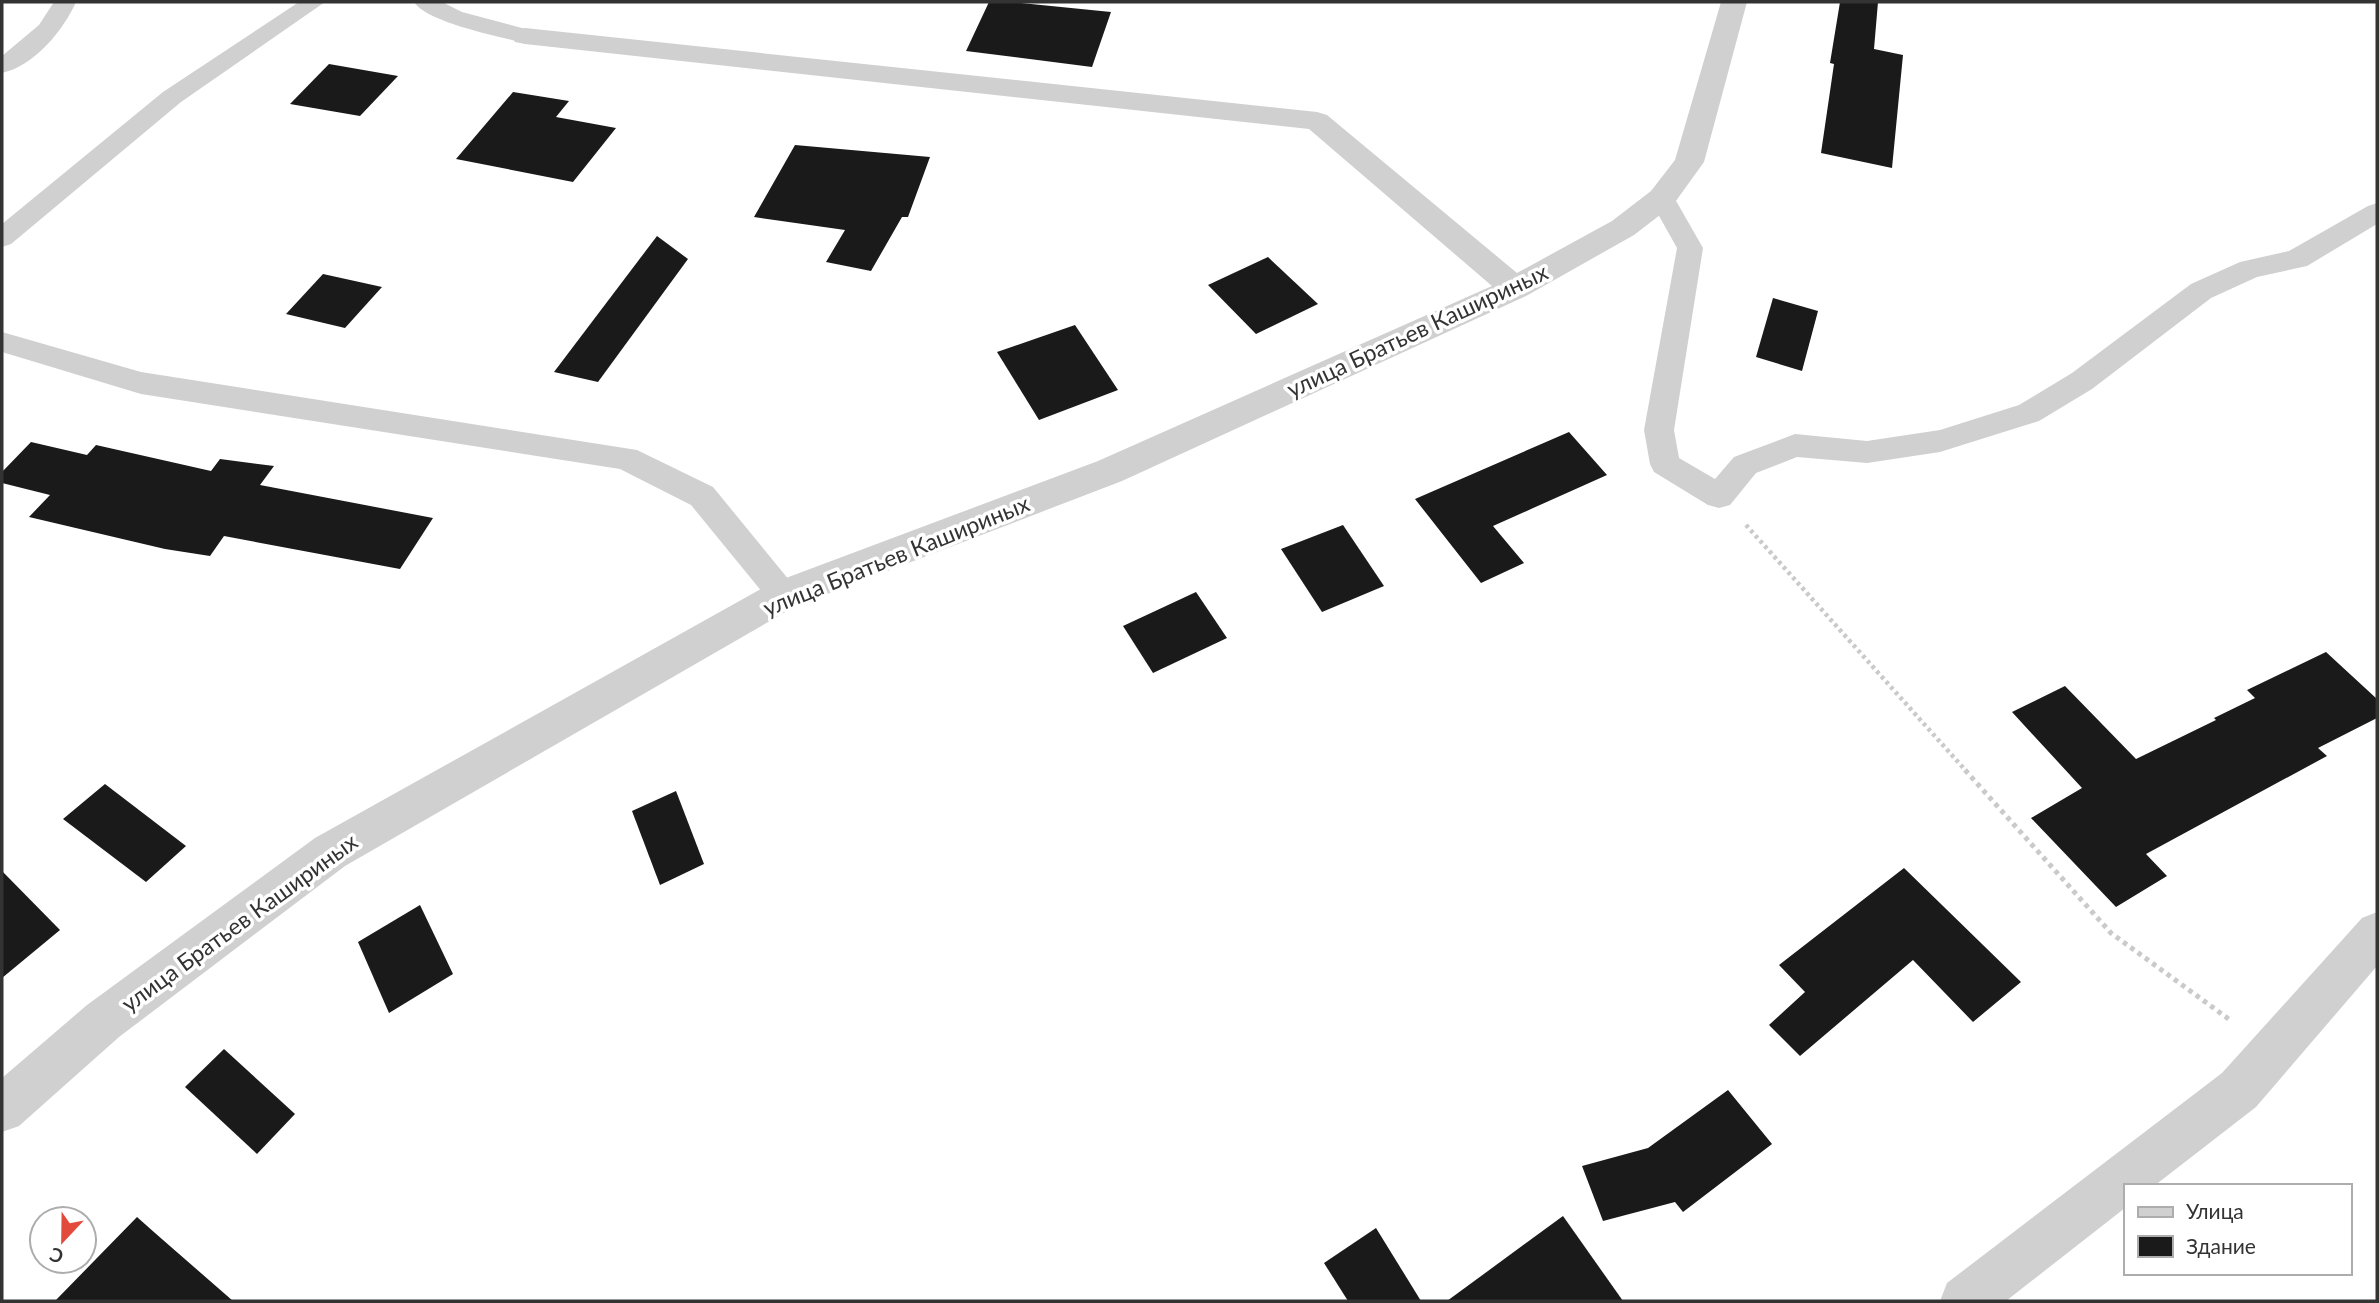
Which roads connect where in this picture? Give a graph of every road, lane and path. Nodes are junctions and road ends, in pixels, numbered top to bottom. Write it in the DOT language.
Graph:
graph roads {
  1 [pos="65,2"];
  2 [pos="314,2"];
  3 [pos="425,2"];
  4 [pos="1734,2"];
  5 [pos="525,36"];
  6 [pos="2,66"];
  7 [pos="1662,198"];
  8 [pos="2377,212"];
  9 [pos="2,238"];
  10 [pos="1515,288"];
  11 [pos="2,342"];
  12 [pos="1720,496"];
  13 [pos="783,595"];
  14 [pos="2377,933"];
  15 [pos="2273,1052"];
  16 [pos="2,1109"];
  17 [pos="1965,1301"];
  1 -- 6 [label="lane"];
  2 -- 9 [label="lane"];
  3 -- 5 [label="lane"];
  4 -- 7 [label="street, улица Братьев Кашириных"];
  5 -- 10 [label="street"];
  7 -- 10 [label="street, улица Братьев Кашириных"];
  7 -- 12 [label="lane"];
  8 -- 12 [label="lane"];
  10 -- 13 [label="street, улица Братьев Кашириных"];
  11 -- 13 [label="lane"];
  12 -- 15 [label="path"];
  13 -- 16 [label="street, улица Братьев Кашириных"];
  14 -- 15 [label="street"];
  15 -- 17 [label="street"];
}
